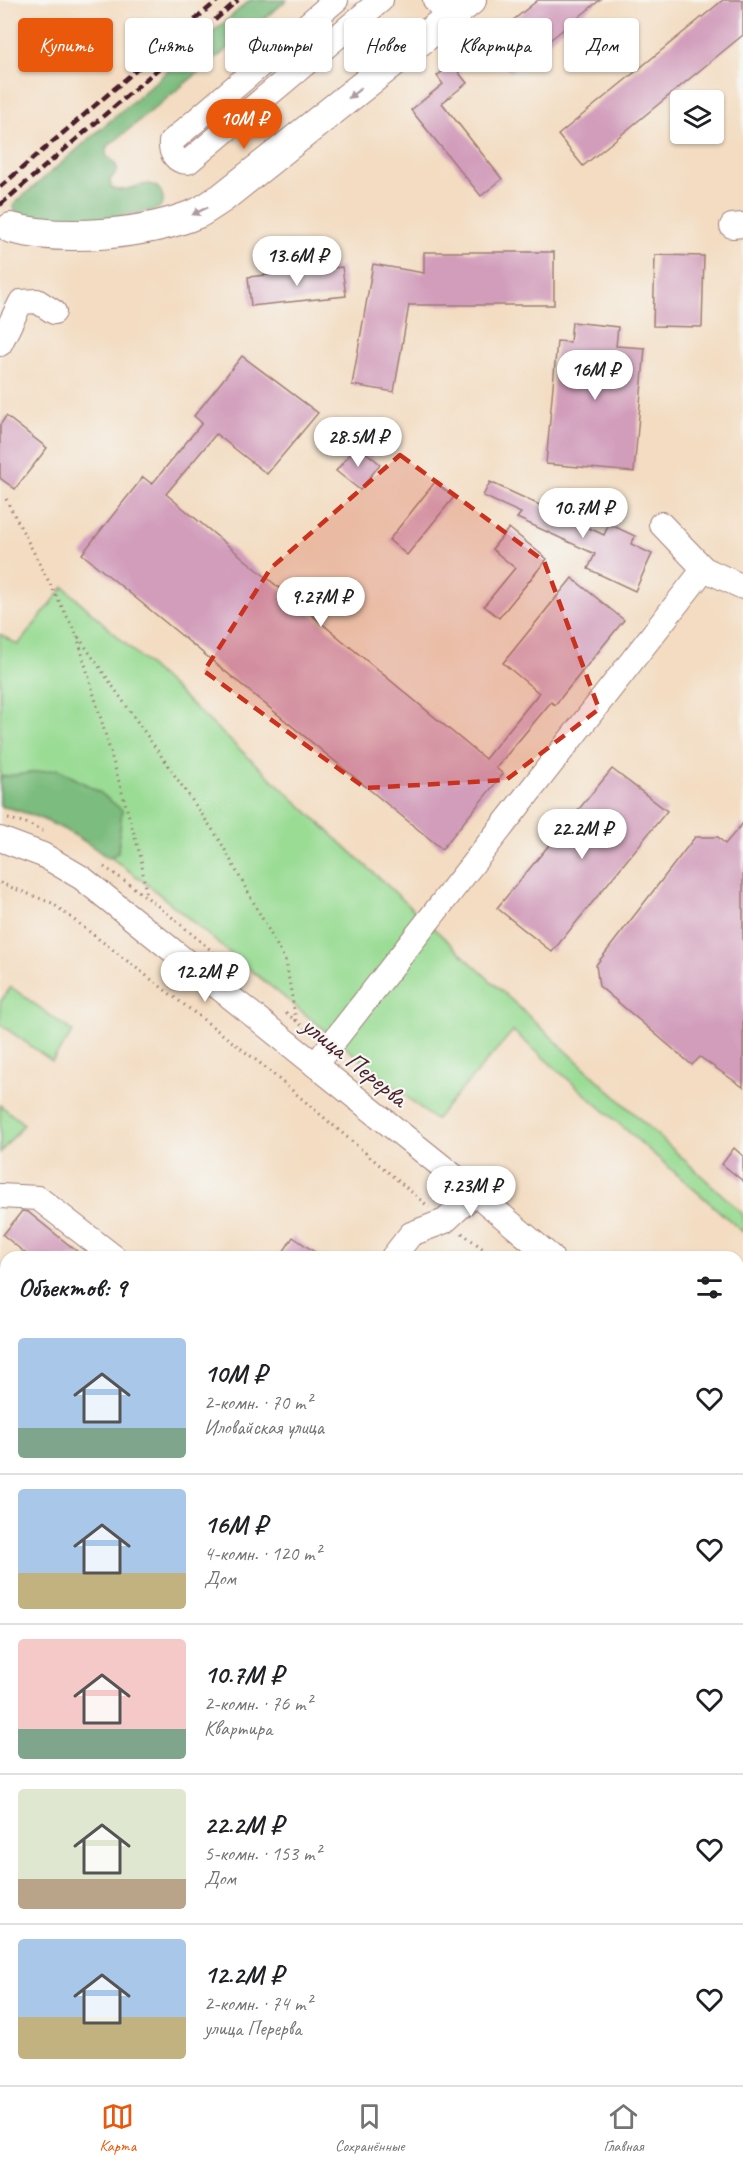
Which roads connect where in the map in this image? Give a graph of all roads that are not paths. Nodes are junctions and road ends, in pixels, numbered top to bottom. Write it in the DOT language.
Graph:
graph roads {
  1 [pos="336,0"];
  2 [pos="381,0"];
  3 [pos="452,6"];
  4 [pos="11,228"];
  5 [pos="54,312"];
  6 [pos="0,344"];
  7 [pos="661,524"];
  8 [pos="704,568"];
  9 [pos="743,587"];
  10 [pos="0,839"];
  11 [pos="315,1065"];
  12 [pos="475,1193"];
  13 [pos="0,1196"];
  14 [pos="106,1251"];
  15 [pos="398,1251"];
  16 [pos="544,1251"];
  1 -- 2 [label="street"];
  3 -- 4 [label="main road, one-way"];
  5 -- 6 [label="street"];
  7 -- 8 [label="street"];
  8 -- 9 [label="street"];
  8 -- 11 [label="street"];
  10 -- 11 [label="street, улица Перерва"];
  11 -- 12 [label="street, улица Перерва"];
  12 -- 15 [label="street"];
  12 -- 16 [label="street, улица Перерва"];
  13 -- 14 [label="street"];
}
